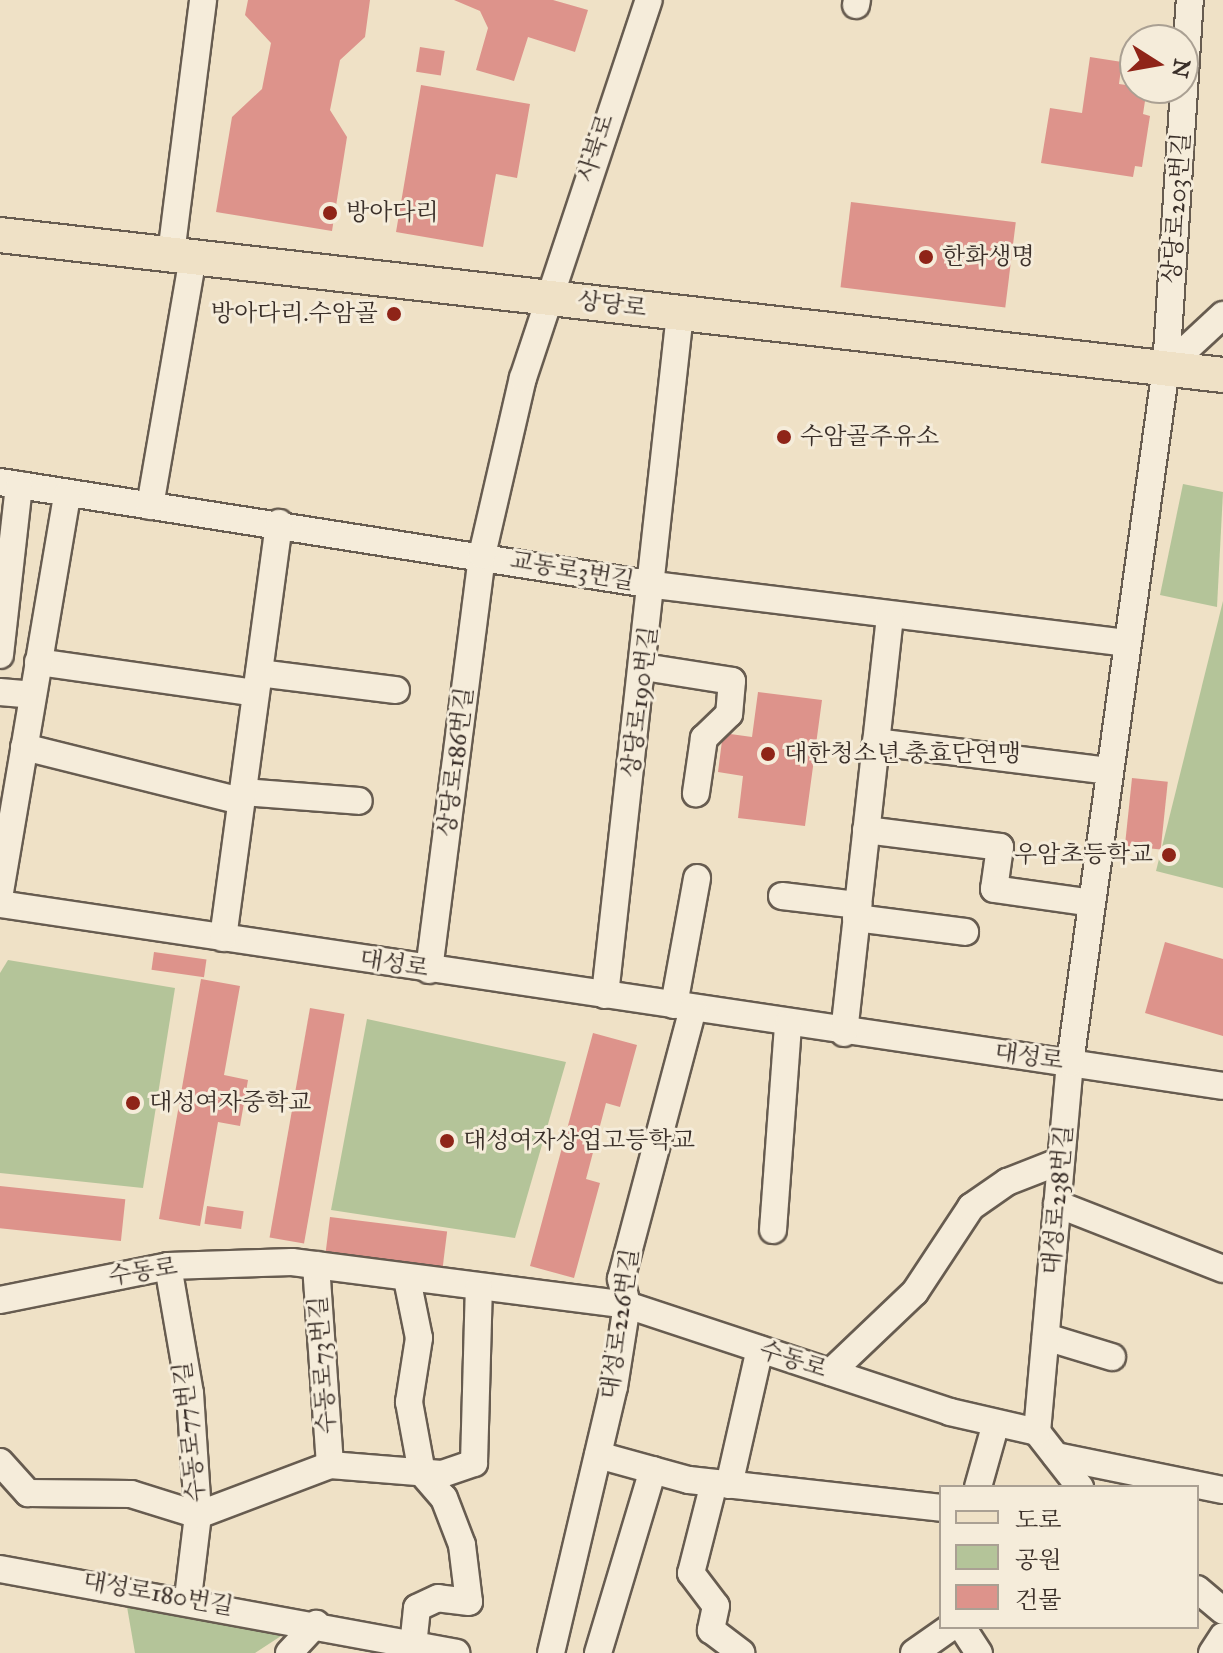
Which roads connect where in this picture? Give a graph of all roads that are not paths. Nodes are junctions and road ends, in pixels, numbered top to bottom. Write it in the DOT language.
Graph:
graph roads {
  1 [pos="203,0"];
  2 [pos="649,0"];
  3 [pos="1190,0"];
  4 [pos="0,235"];
  5 [pos="182,256"];
  6 [pos="548,297"];
  7 [pos="680,313"];
  8 [pos="1223,315"];
  9 [pos="1166,368"];
  10 [pos="1223,375"];
  11 [pos="9,484"];
  12 [pos="67,494"];
  13 [pos="150,506"];
  14 [pos="279,523"];
  15 [pos="482,555"];
  16 [pos="654,585"];
  17 [pos="890,616"];
  18 [pos="1127,643"];
  19 [pos="0,655"];
  20 [pos="38,662"];
  21 [pos="644,667"];
  22 [pos="258,683"];
  23 [pos="396,690"];
  24 [pos="0,692"];
  25 [pos="32,695"];
  26 [pos="876,742"];
  27 [pos="24,747"];
  28 [pos="1109,771"];
  29 [pos="696,793"];
  30 [pos="242,797"];
  31 [pos="359,801"];
  32 [pos="866,830"];
  33 [pos="697,878"];
  34 [pos="0,892"];
  35 [pos="782,896"];
  36 [pos="1092,903"];
  37 [pos="0,904"];
  38 [pos="857,912"];
  39 [pos="965,932"];
  40 [pos="223,938"];
  41 [pos="429,970"];
  42 [pos="605,995"];
  43 [pos="683,1006"];
  44 [pos="788,1024"];
  45 [pos="844,1033"];
  46 [pos="1070,1063"];
  47 [pos="1223,1086"];
  48 [pos="1061,1161"];
  49 [pos="1057,1204"];
  50 [pos="773,1230"];
  51 [pos="316,1265"];
  52 [pos="168,1266"];
  53 [pos="1223,1269"];
  54 [pos="407,1279"];
  55 [pos="479,1288"];
  56 [pos="0,1300"];
  57 [pos="627,1305"];
  58 [pos="1046,1337"];
  59 [pos="760,1349"];
  60 [pos="1112,1357"];
  61 [pos="831,1372"];
  62 [pos="996,1423"];
  63 [pos="1037,1432"];
  64 [pos="598,1455"];
  65 [pos="1056,1456"];
  66 [pos="0,1462"];
  67 [pos="330,1465"];
  68 [pos="653,1470"];
  69 [pos="422,1473"];
  70 [pos="722,1484"];
  71 [pos="979,1485"];
  72 [pos="1078,1485"];
  73 [pos="1198,1485"];
  74 [pos="1199,1485"];
  75 [pos="1223,1490"];
  76 [pos="939,1508"];
  77 [pos="198,1515"];
  78 [pos="0,1569"];
  79 [pos="1199,1591"];
  80 [pos="188,1598"];
  81 [pos="1223,1611"];
  82 [pos="316,1624"];
  83 [pos="948,1629"];
  84 [pos="963,1629"];
  85 [pos="1223,1636"];
  86 [pos="413,1644"];
  87 [pos="289,1653"];
  88 [pos="456,1653"];
  89 [pos="551,1653"];
  90 [pos="598,1653"];
  91 [pos="741,1653"];
  92 [pos="914,1653"];
  93 [pos="979,1653"];
  94 [pos="1212,1653"];
  1 -- 5 [label="street"];
  2 -- 6 [label="street, 사북로"];
  3 -- 9 [label="street, 상당로203번길"];
  4 -- 5 [label="main road, 상당로"];
  5 -- 6 [label="main road, 상당로"];
  5 -- 13 [label="street"];
  6 -- 7 [label="main road, 상당로"];
  6 -- 15 [label="street, 사북로"];
  7 -- 9 [label="main road, 상당로"];
  7 -- 16 [label="street, 상당로190번길"];
  8 -- 9 [label="street"];
  9 -- 10 [label="main road, 상당로"];
  9 -- 18 [label="street, 상당로203번길"];
  11 -- 12 [label="street, 교동로3번길"];
  11 -- 19 [label="street, 교동로3번길"];
  12 -- 13 [label="street, 교동로3번길"];
  12 -- 20 [label="street"];
  13 -- 14 [label="street, 교동로3번길"];
  14 -- 15 [label="street, 교동로3번길"];
  14 -- 22 [label="street"];
  15 -- 16 [label="street, 교동로3번길"];
  15 -- 41 [label="street, 상당로186번길"];
  16 -- 17 [label="street, 교동로3번길"];
  16 -- 21 [label="street, 상당로190번길"];
  17 -- 18 [label="street, 교동로3번길"];
  17 -- 26 [label="street"];
  18 -- 28 [label="street, 상당로203번길"];
  20 -- 22 [label="street"];
  20 -- 25 [label="street"];
  21 -- 29 [label="street"];
  21 -- 42 [label="street, 상당로190번길"];
  22 -- 23 [label="street"];
  22 -- 30 [label="street"];
  24 -- 25 [label="street"];
  25 -- 27 [label="street"];
  26 -- 28 [label="street"];
  26 -- 32 [label="street"];
  27 -- 30 [label="street"];
  27 -- 34 [label="street"];
  28 -- 36 [label="street, 대성로238번길"];
  30 -- 31 [label="street"];
  30 -- 40 [label="street"];
  32 -- 36 [label="street"];
  32 -- 38 [label="street"];
  33 -- 43 [label="street, 대성로226번길"];
  35 -- 38 [label="street"];
  36 -- 46 [label="street, 대성로238번길"];
  37 -- 40 [label="street, 대성로"];
  38 -- 39 [label="street"];
  38 -- 45 [label="street"];
  40 -- 41 [label="street, 대성로"];
  41 -- 42 [label="street, 대성로"];
  42 -- 43 [label="street, 대성로"];
  43 -- 44 [label="street, 대성로"];
  43 -- 57 [label="street, 대성로226번길"];
  44 -- 45 [label="street, 대성로"];
  44 -- 50 [label="street"];
  45 -- 46 [label="street, 대성로"];
  46 -- 47 [label="street, 대성로"];
  46 -- 48 [label="street, 대성로238번길"];
  48 -- 49 [label="street, 대성로238번길"];
  48 -- 61 [label="street"];
  49 -- 53 [label="street"];
  49 -- 58 [label="street, 대성로238번길"];
  51 -- 52 [label="street, 수동로"];
  51 -- 54 [label="street, 수동로"];
  51 -- 67 [label="street, 수동로73번길"];
  52 -- 56 [label="street, 수동로"];
  52 -- 77 [label="street, 수동로77번길"];
  54 -- 55 [label="street, 수동로"];
  54 -- 69 [label="street"];
  55 -- 57 [label="street, 수동로"];
  55 -- 69 [label="street"];
  57 -- 59 [label="street, 수동로"];
  57 -- 64 [label="street, 대성로226번길"];
  58 -- 60 [label="street"];
  58 -- 63 [label="street, 대성로238번길"];
  59 -- 61 [label="street, 수동로"];
  59 -- 70 [label="street"];
  61 -- 62 [label="street, 수동로"];
  62 -- 63 [label="street, 수동로"];
  62 -- 71 [label="street"];
  63 -- 65 [label="street"];
  64 -- 68 [label="street"];
  64 -- 89 [label="street, 대성로226번길"];
  65 -- 72 [label="street"];
  65 -- 73 [label="street"];
  66 -- 77 [label="street"];
  67 -- 69 [label="street, 수동로73번길"];
  67 -- 77 [label="street, 수동로73번길"];
  68 -- 70 [label="street"];
  68 -- 90 [label="street"];
  69 -- 86 [label="street"];
  70 -- 76 [label="street"];
  70 -- 91 [label="street"];
  74 -- 75 [label="street"];
  77 -- 80 [label="street, 수동로77번길"];
  78 -- 80 [label="street, 대성로180번길"];
  79 -- 81 [label="street"];
  80 -- 82 [label="street, 대성로180번길"];
  82 -- 86 [label="street, 대성로180번길"];
  82 -- 87 [label="street"];
  83 -- 92 [label="street"];
  84 -- 93 [label="street"];
  85 -- 94 [label="street"];
  86 -- 88 [label="street, 대성로180번길"];
}
